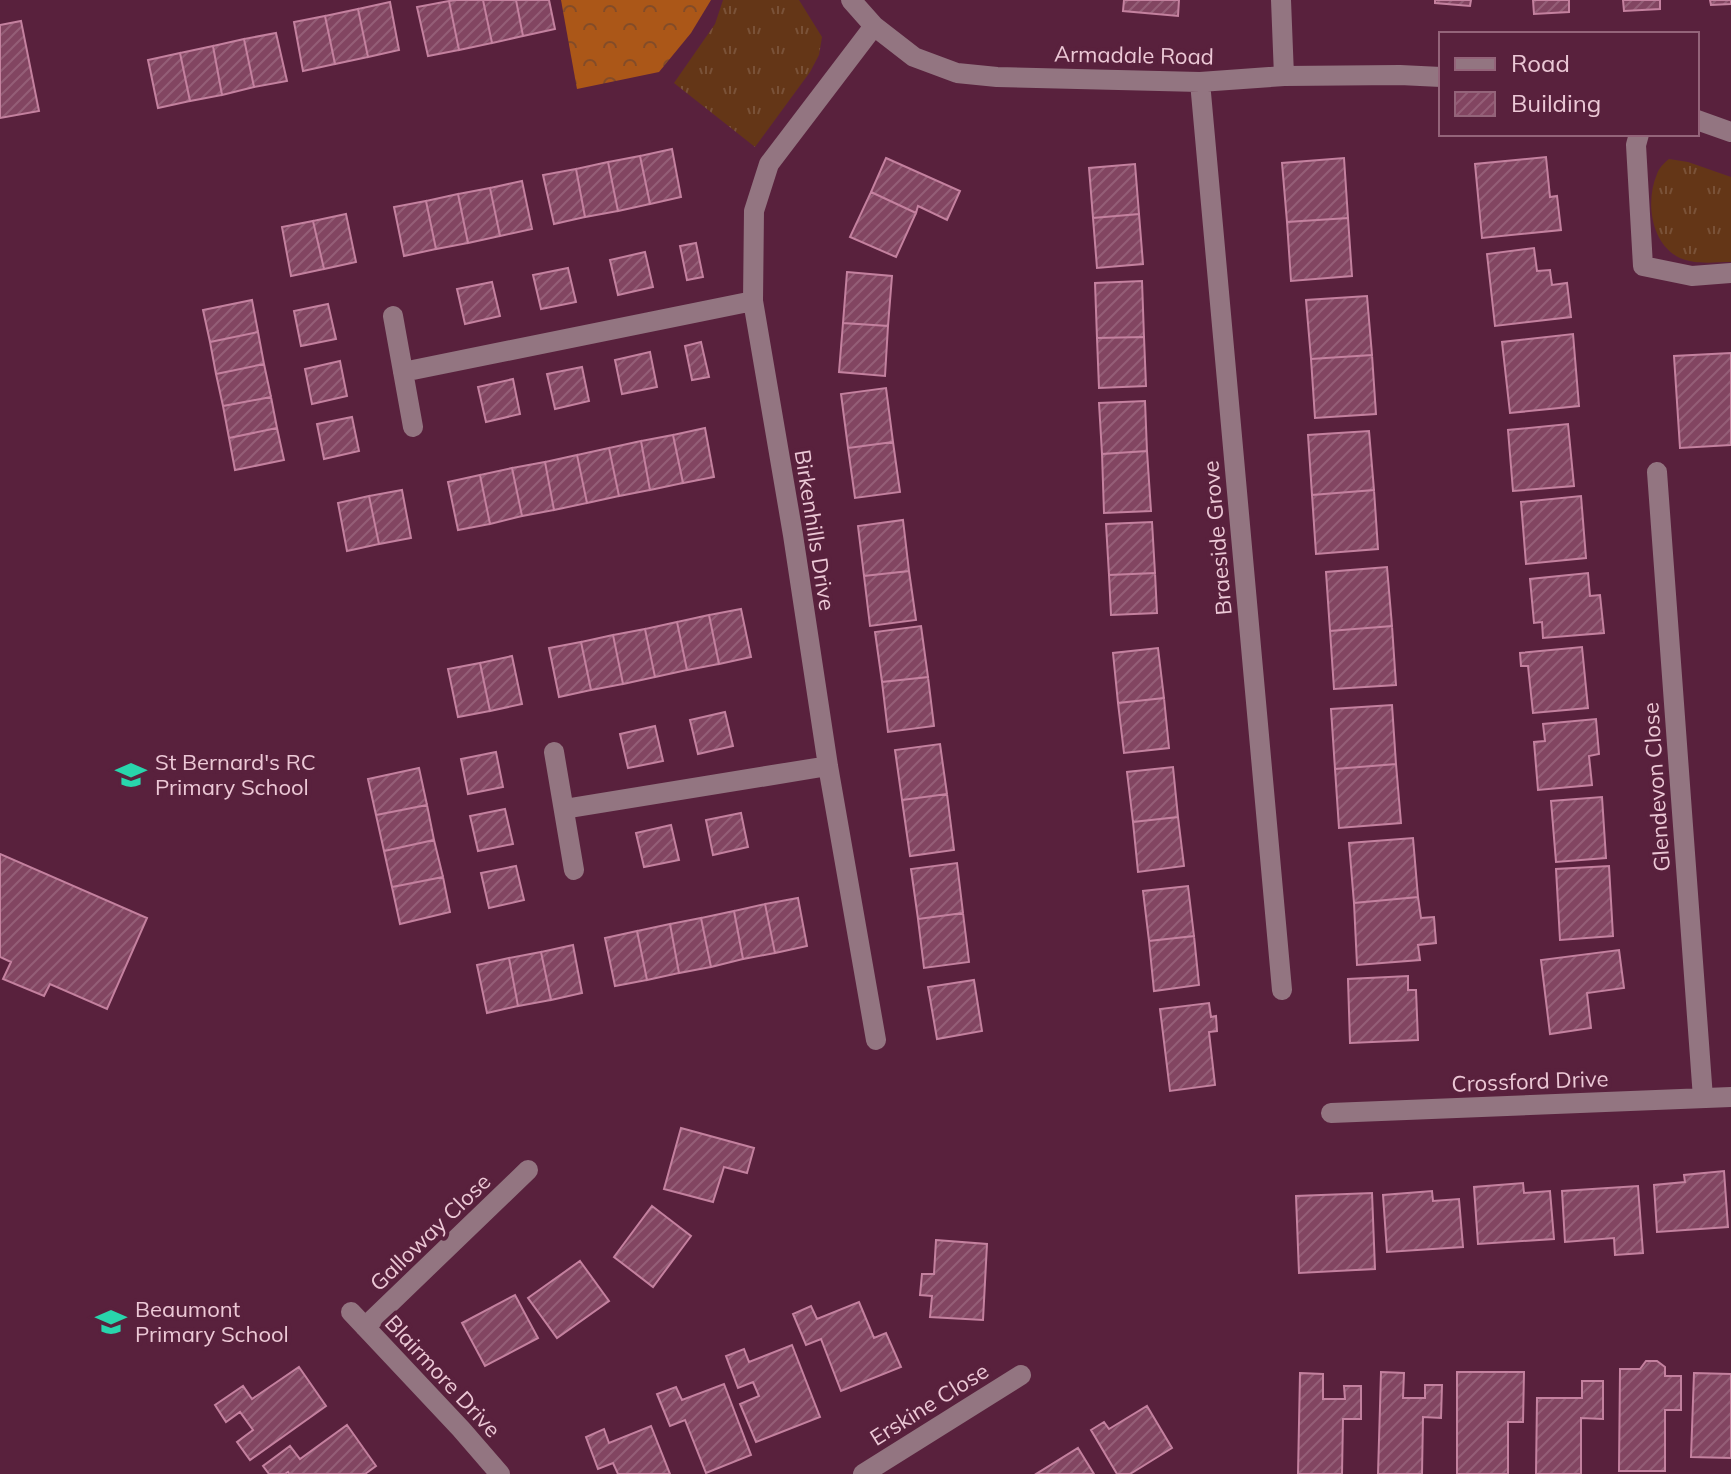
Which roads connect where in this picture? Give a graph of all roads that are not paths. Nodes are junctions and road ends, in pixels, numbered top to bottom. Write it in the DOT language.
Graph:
graph roads {
  1 [pos="851,0"];
  2 [pos="1281,0"];
  3 [pos="874,26"];
  4 [pos="1284,76"];
  5 [pos="1439,77"];
  6 [pos="1200,82"];
  7 [pos="1699,121"];
  8 [pos="1731,132"];
  9 [pos="1638,136"];
  10 [pos="1731,273"];
  11 [pos="753,301"];
  12 [pos="393,316"];
  13 [pos="403,372"];
  14 [pos="413,427"];
  15 [pos="1657,472"];
  16 [pos="554,752"];
  17 [pos="828,766"];
  18 [pos="564,809"];
  19 [pos="574,870"];
  20 [pos="1282,990"];
  21 [pos="876,1040"];
  22 [pos="1731,1097"];
  23 [pos="1703,1098"];
  24 [pos="1331,1113"];
  25 [pos="528,1170"];
  26 [pos="351,1312"];
  27 [pos="365,1327"];
  28 [pos="1021,1375"];
  29 [pos="500,1474"];
  30 [pos="863,1474"];
  1 -- 3 [label="street, Armadale Road"];
  2 -- 4 [label="street"];
  3 -- 6 [label="street, Armadale Road"];
  3 -- 11 [label="street, Birkenhills Drive"];
  4 -- 5 [label="street, Armadale Road"];
  4 -- 6 [label="street, Armadale Road"];
  6 -- 20 [label="street, Braeside Grove"];
  7 -- 8 [label="street"];
  9 -- 10 [label="street"];
  11 -- 13 [label="street"];
  11 -- 17 [label="street, Birkenhills Drive"];
  12 -- 13 [label="street"];
  13 -- 14 [label="street"];
  15 -- 23 [label="street, Glendevon Close"];
  16 -- 18 [label="street"];
  17 -- 18 [label="street"];
  17 -- 21 [label="street, Birkenhills Drive"];
  18 -- 19 [label="street"];
  22 -- 23 [label="street, Crossford Drive"];
  23 -- 24 [label="street, Crossford Drive"];
  25 -- 27 [label="street, Galloway Close"];
  26 -- 27 [label="street, Blairmore Drive"];
  27 -- 29 [label="street, Blairmore Drive"];
  28 -- 30 [label="street, Erskine Close"];
}
